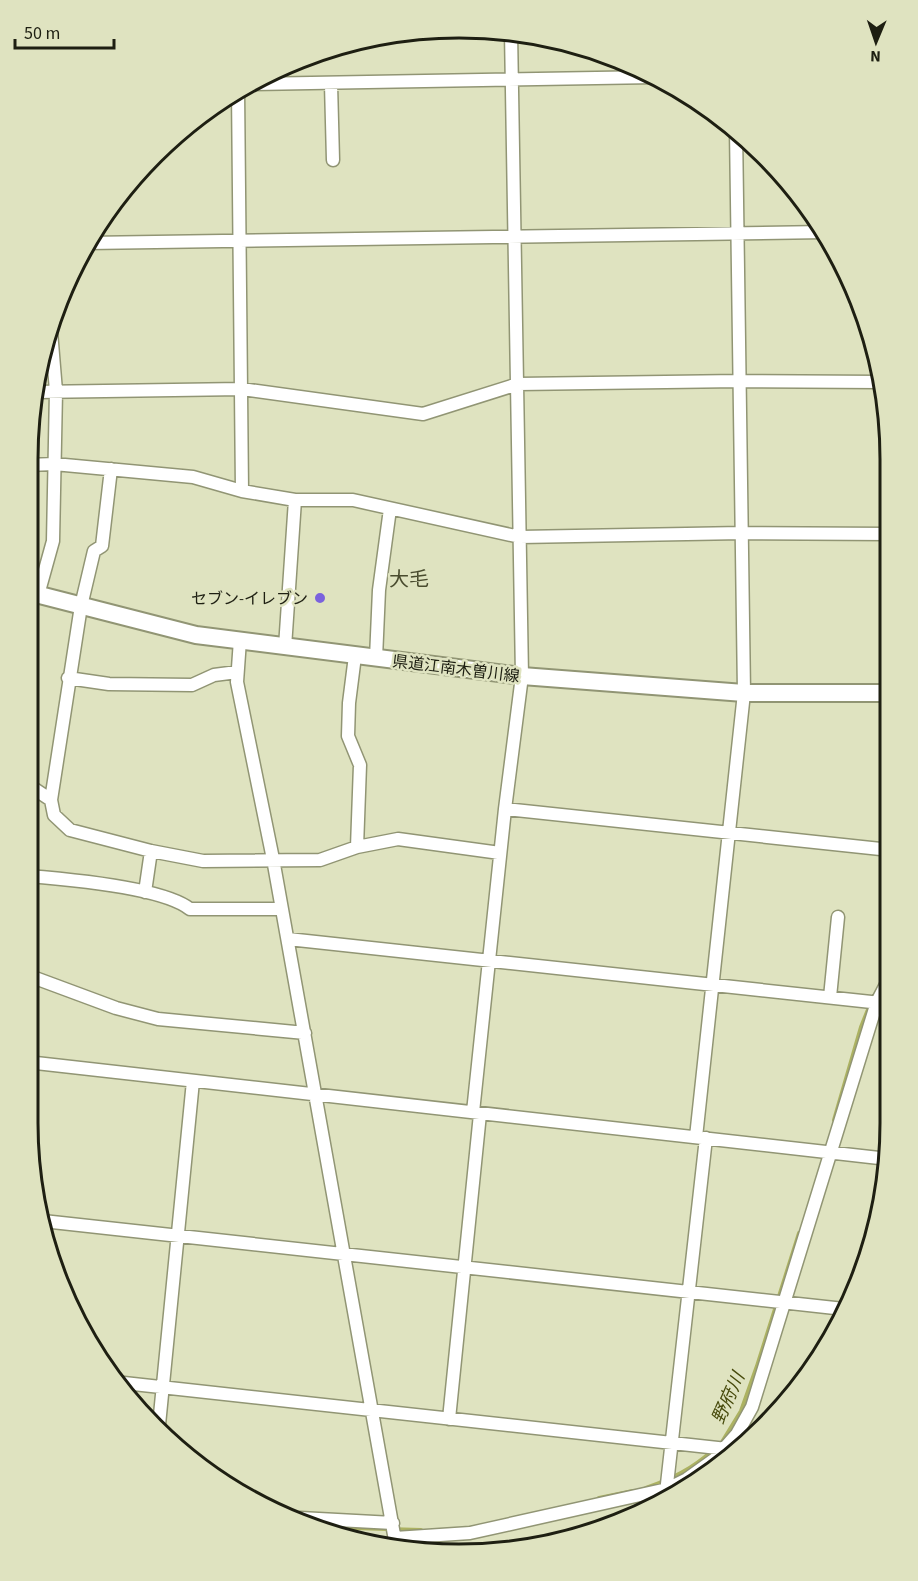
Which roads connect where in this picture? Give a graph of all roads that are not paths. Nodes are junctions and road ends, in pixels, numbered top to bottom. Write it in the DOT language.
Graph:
graph roads {
  1 [pos="511,41"];
  2 [pos="635,77"];
  3 [pos="512,80"];
  4 [pos="267,84"];
  5 [pos="331,84"];
  6 [pos="238,101"];
  7 [pos="735,141"];
  8 [pos="333,160"];
  9 [pos="814,232"];
  10 [pos="737,233"];
  11 [pos="515,236"];
  12 [pos="238,241"];
  13 [pos="97,243"];
  14 [pos="52,349"];
  15 [pos="739,381"];
  16 [pos="873,382"];
  17 [pos="518,384"];
  18 [pos="242,389"];
  19 [pos="56,391"];
  20 [pos="43,392"];
  21 [pos="54,464"];
  22 [pos="38,465"];
  23 [pos="111,469"];
  24 [pos="242,491"];
  25 [pos="295,500"];
  26 [pos="390,509"];
  27 [pos="741,533"];
  28 [pos="880,534"];
  29 [pos="520,537"];
  30 [pos="38,581"];
  31 [pos="38,595"];
  32 [pos="81,606"];
  33 [pos="240,640"];
  34 [pos="285,647"];
  35 [pos="355,656"];
  36 [pos="376,658"];
  37 [pos="237,672"];
  38 [pos="522,676"];
  39 [pos="68,678"];
  40 [pos="744,693"];
  41 [pos="880,693"];
  42 [pos="38,791"];
  43 [pos="51,800"];
  44 [pos="505,809"];
  45 [pos="728,832"];
  46 [pos="357,847"];
  47 [pos="880,849"];
  48 [pos="151,851"];
  49 [pos="500,853"];
  50 [pos="273,859"];
  51 [pos="38,877"];
  52 [pos="146,892"];
  53 [pos="282,909"];
  54 [pos="838,917"];
  55 [pos="288,939"];
  56 [pos="489,960"];
  57 [pos="38,979"];
  58 [pos="712,984"];
  59 [pos="880,991"];
  60 [pos="830,997"];
  61 [pos="872,1002"];
  62 [pos="880,1003"];
  63 [pos="305,1033"];
  64 [pos="38,1063"];
  65 [pos="194,1081"];
  66 [pos="315,1095"];
  67 [pos="476,1113"];
  68 [pos="701,1138"];
  69 [pos="827,1152"];
  70 [pos="879,1158"];
  71 [pos="50,1222"];
  72 [pos="179,1236"];
  73 [pos="343,1253"];
  74 [pos="465,1266"];
  75 [pos="688,1291"];
  76 [pos="780,1302"];
  77 [pos="837,1308"];
  78 [pos="129,1384"];
  79 [pos="163,1388"];
  80 [pos="372,1411"];
  81 [pos="160,1419"];
  82 [pos="449,1419"];
  83 [pos="672,1443"];
  84 [pos="724,1449"];
  85 [pos="683,1478"];
  86 [pos="667,1486"];
  87 [pos="329,1523"];
  88 [pos="395,1533"];
  1 -- 3 [label="street"];
  2 -- 3 [label="street"];
  3 -- 5 [label="street"];
  3 -- 11 [label="street"];
  4 -- 5 [label="street"];
  5 -- 8 [label="street"];
  6 -- 12 [label="street"];
  7 -- 10 [label="street"];
  9 -- 10 [label="street"];
  10 -- 11 [label="street"];
  10 -- 15 [label="street"];
  11 -- 12 [label="street"];
  11 -- 17 [label="street"];
  12 -- 13 [label="street"];
  12 -- 18 [label="street"];
  14 -- 19 [label="street"];
  15 -- 16 [label="street"];
  15 -- 17 [label="street"];
  15 -- 27 [label="street"];
  17 -- 18 [label="street"];
  17 -- 29 [label="street"];
  18 -- 19 [label="street"];
  18 -- 24 [label="street"];
  19 -- 20 [label="street"];
  19 -- 21 [label="street"];
  21 -- 22 [label="street"];
  21 -- 23 [label="street"];
  21 -- 30 [label="street"];
  23 -- 24 [label="street"];
  23 -- 32 [label="street"];
  24 -- 25 [label="street"];
  25 -- 26 [label="street"];
  25 -- 34 [label="street"];
  26 -- 29 [label="street"];
  26 -- 36 [label="street"];
  27 -- 28 [label="street"];
  27 -- 29 [label="street"];
  27 -- 40 [label="street"];
  29 -- 38 [label="street"];
  31 -- 32 [label="main road, 県道江南木曽川線"];
  32 -- 33 [label="main road, 県道江南木曽川線"];
  32 -- 39 [label="street"];
  33 -- 34 [label="main road, 県道江南木曽川線"];
  33 -- 37 [label="street"];
  34 -- 35 [label="main road, 県道江南木曽川線"];
  35 -- 36 [label="main road, 県道江南木曽川線"];
  35 -- 46 [label="street"];
  36 -- 38 [label="main road, 県道江南木曽川線"];
  37 -- 39 [label="street"];
  37 -- 50 [label="street"];
  38 -- 40 [label="main road, 県道江南木曽川線"];
  38 -- 44 [label="street"];
  39 -- 43 [label="street"];
  40 -- 41 [label="main road, 県道江南木曽川線"];
  40 -- 45 [label="street"];
  42 -- 43 [label="street"];
  43 -- 48 [label="street"];
  44 -- 45 [label="street"];
  44 -- 49 [label="street"];
  45 -- 47 [label="street"];
  45 -- 58 [label="street"];
  46 -- 49 [label="street"];
  46 -- 50 [label="street"];
  48 -- 50 [label="street"];
  48 -- 52 [label="street"];
  49 -- 56 [label="street"];
  50 -- 53 [label="street"];
  51 -- 52 [label="street"];
  52 -- 53 [label="street"];
  53 -- 55 [label="street"];
  54 -- 60 [label="street"];
  55 -- 56 [label="street"];
  55 -- 63 [label="street"];
  56 -- 58 [label="street"];
  56 -- 67 [label="street"];
  57 -- 63 [label="street"];
  58 -- 60 [label="street"];
  58 -- 68 [label="street"];
  59 -- 61 [label="street"];
  60 -- 61 [label="street"];
  61 -- 62 [label="street"];
  61 -- 69 [label="street"];
  63 -- 66 [label="street"];
  64 -- 65 [label="street"];
  65 -- 66 [label="street"];
  65 -- 72 [label="street"];
  66 -- 67 [label="street"];
  66 -- 73 [label="street"];
  67 -- 68 [label="street"];
  67 -- 74 [label="street"];
  68 -- 69 [label="street"];
  68 -- 75 [label="street"];
  69 -- 70 [label="street"];
  69 -- 76 [label="street"];
  71 -- 72 [label="street"];
  72 -- 73 [label="street"];
  72 -- 79 [label="street"];
  73 -- 74 [label="street"];
  73 -- 80 [label="street"];
  74 -- 75 [label="street"];
  74 -- 82 [label="street"];
  75 -- 76 [label="street"];
  75 -- 83 [label="street"];
  76 -- 77 [label="street"];
  76 -- 84 [label="street"];
  78 -- 79 [label="street"];
  79 -- 80 [label="street"];
  79 -- 81 [label="street"];
  80 -- 82 [label="street"];
  80 -- 88 [label="street"];
  82 -- 83 [label="street"];
  83 -- 84 [label="street"];
  83 -- 86 [label="street"];
  85 -- 86 [label="street"];
  86 -- 88 [label="street"];
  87 -- 88 [label="street"];
}
